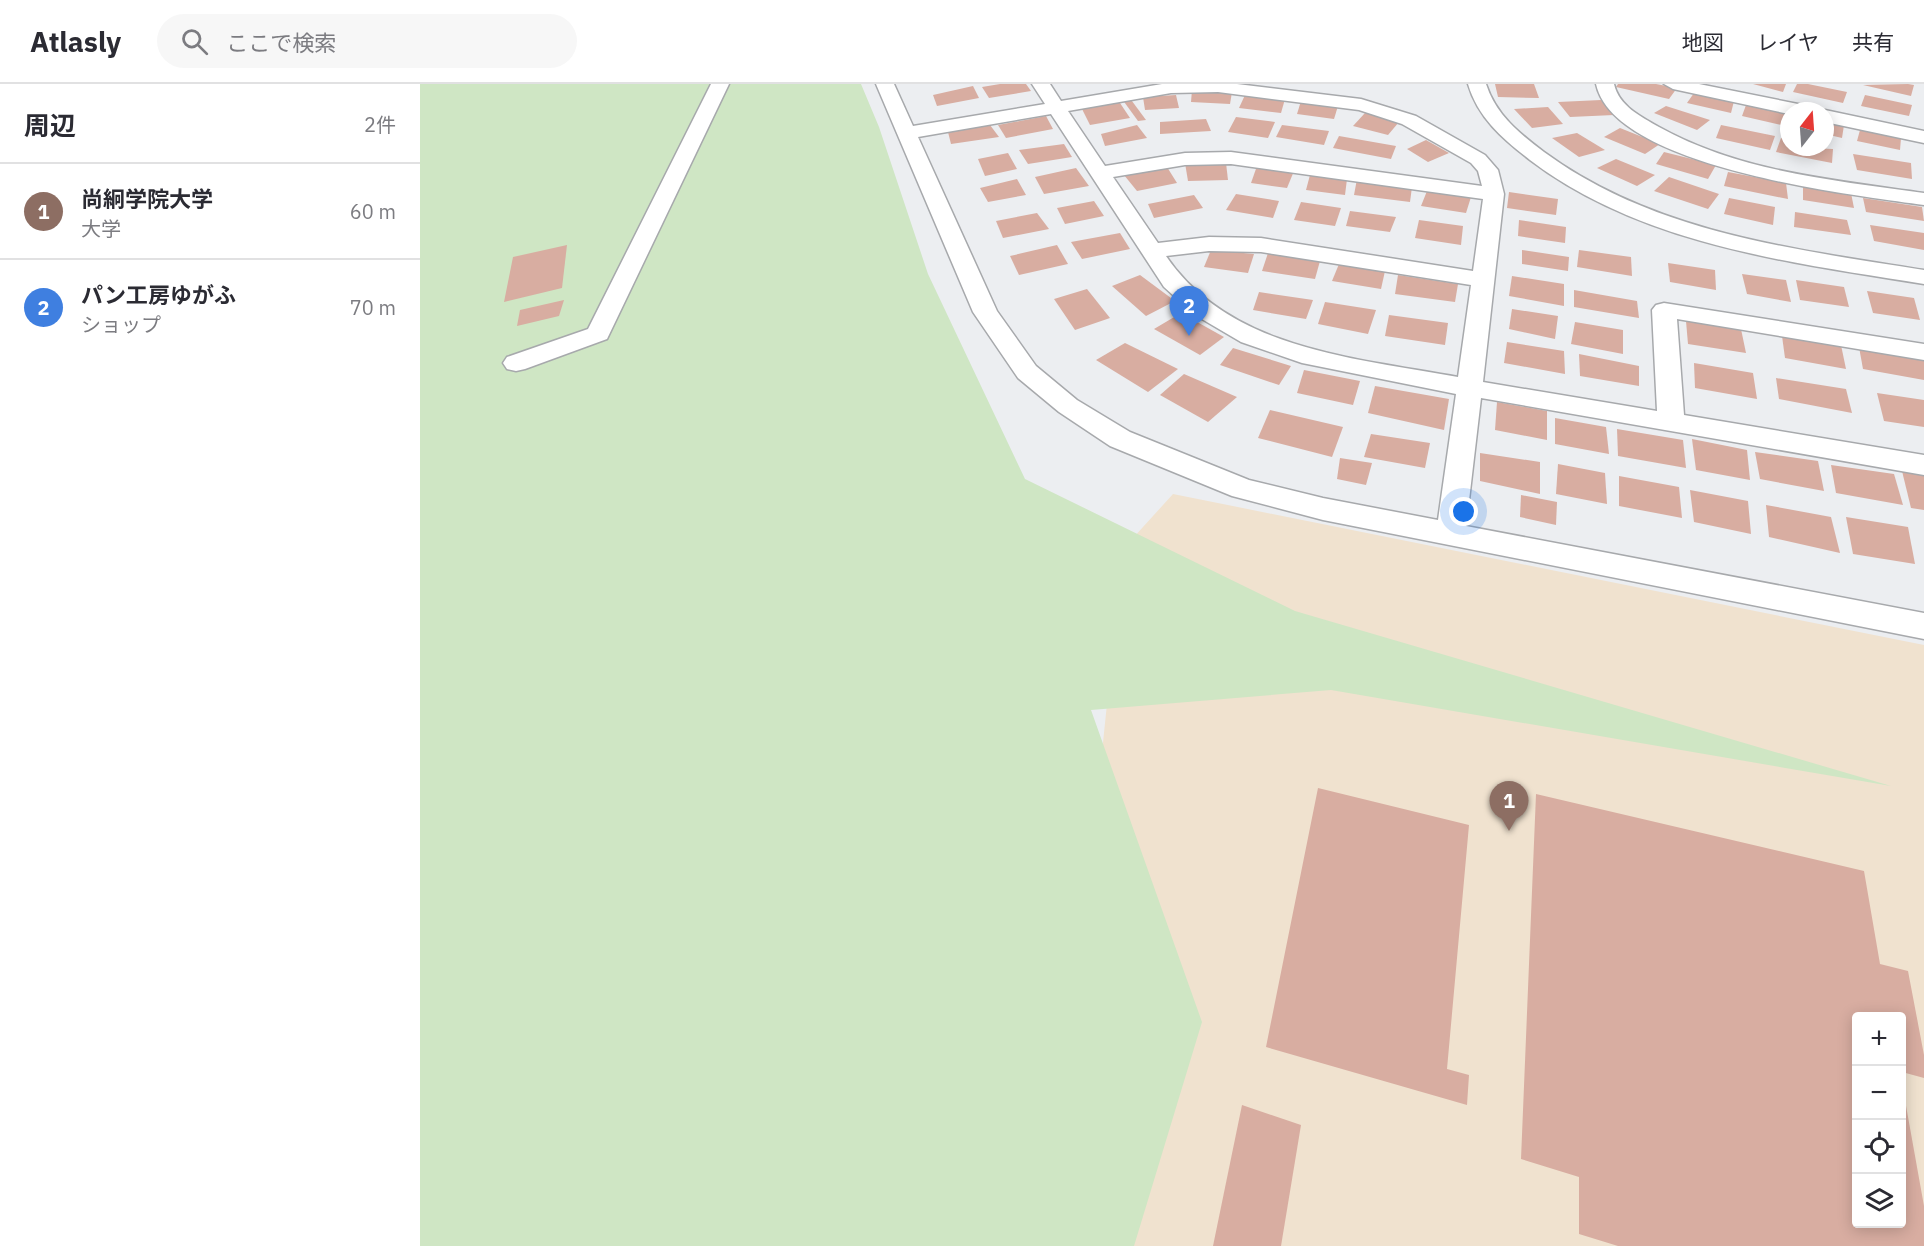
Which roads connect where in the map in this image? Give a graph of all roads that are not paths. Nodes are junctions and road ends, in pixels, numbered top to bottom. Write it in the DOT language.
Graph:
graph roads {
  1 [pos="720,84"];
  2 [pos="885,84"];
  3 [pos="1041,84"];
  4 [pos="1477,84"];
  5 [pos="1605,84"];
  6 [pos="1673,84"];
  7 [pos="1780,106"];
  8 [pos="1057,108"];
  9 [pos="1834,118"];
  10 [pos="906,134"];
  11 [pos="1924,137"];
  12 [pos="1100,173"];
  13 [pos="1494,194"];
  14 [pos="1924,199"];
  15 [pos="1150,251"];
  16 [pos="1924,277"];
  17 [pos="1485,280"];
  18 [pos="1924,352"];
  19 [pos="516,363"];
  20 [pos="1470,388"];
  21 [pos="1671,422"];
  22 [pos="1924,465"];
  23 [pos="1451,532"];
  24 [pos="1924,626"];
  1 -- 19 [label="street"];
  2 -- 10 [label="street"];
  3 -- 8 [label="street"];
  4 -- 16 [label="street"];
  5 -- 14 [label="street"];
  6 -- 7 [label="street"];
  8 -- 10 [label="street"];
  8 -- 12 [label="street"];
  8 -- 13 [label="street"];
  9 -- 11 [label="street"];
  10 -- 23 [label="street"];
  12 -- 13 [label="street"];
  12 -- 15 [label="street"];
  13 -- 17 [label="street"];
  15 -- 17 [label="street"];
  15 -- 20 [label="street"];
  17 -- 20 [label="street"];
  18 -- 21 [label="street"];
  20 -- 21 [label="street"];
  20 -- 23 [label="street"];
  21 -- 22 [label="street"];
  23 -- 24 [label="street"];
}
